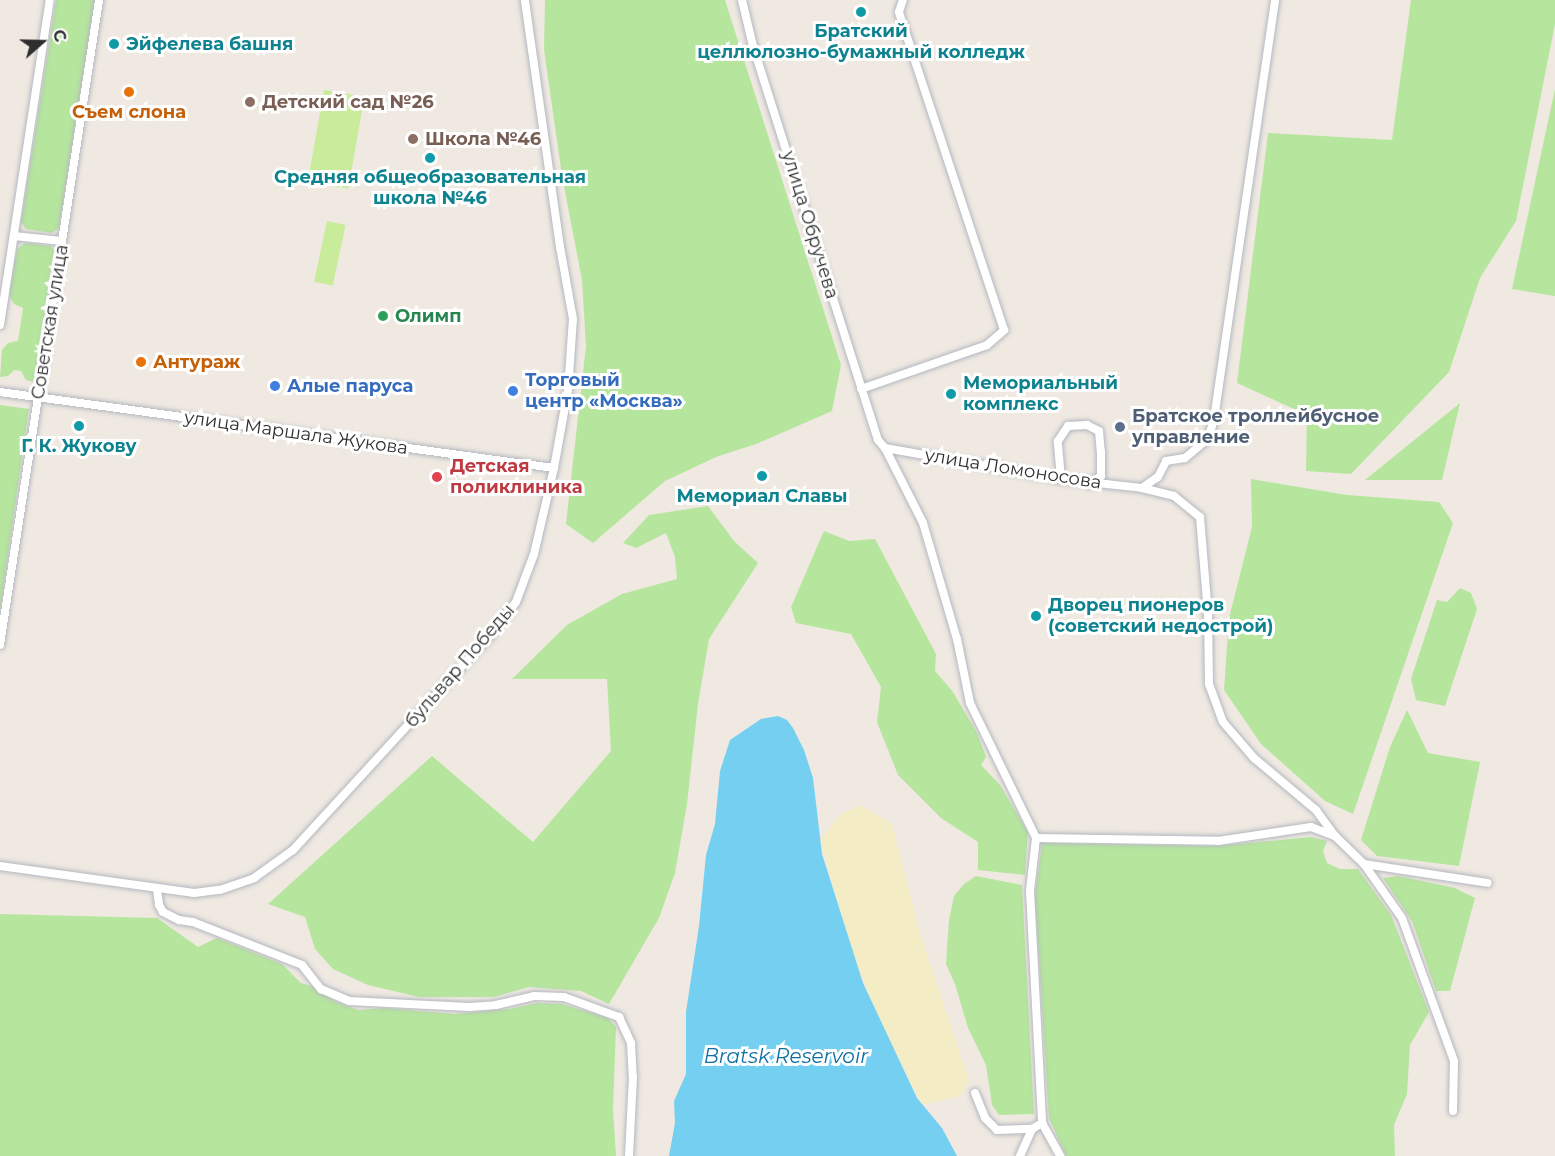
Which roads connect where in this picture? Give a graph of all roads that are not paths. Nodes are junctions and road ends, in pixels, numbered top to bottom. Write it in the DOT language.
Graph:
graph roads {
  1 [pos="50,0"];
  2 [pos="99,0"];
  3 [pos="525,0"];
  4 [pos="742,0"];
  5 [pos="903,0"];
  6 [pos="1275,0"];
  7 [pos="14,236"];
  8 [pos="62,242"];
  9 [pos="0,325"];
  10 [pos="861,389"];
  11 [pos="0,392"];
  12 [pos="38,396"];
  13 [pos="885,447"];
  14 [pos="554,468"];
  15 [pos="1061,479"];
  16 [pos="1090,484"];
  17 [pos="1142,488"];
  18 [pos="0,645"];
  19 [pos="1335,836"];
  20 [pos="1036,838"];
  21 [pos="1364,864"];
  22 [pos="0,866"];
  23 [pos="1488,883"];
  24 [pos="157,890"];
  25 [pos="975,1094"];
  26 [pos="1453,1111"];
  27 [pos="1042,1123"];
  28 [pos="1032,1129"];
  29 [pos="629,1156"];
  30 [pos="1020,1156"];
  31 [pos="1060,1156"];
  1 -- 7 [label="street"];
  2 -- 8 [label="street, Советская улица"];
  3 -- 14 [label="street, бульвар Победы"];
  4 -- 10 [label="street, улица Обручева"];
  5 -- 10 [label="street"];
  6 -- 17 [label="street"];
  7 -- 8 [label="street"];
  7 -- 9 [label="street"];
  8 -- 12 [label="street, Советская улица"];
  10 -- 13 [label="street, улица Обручева"];
  11 -- 12 [label="street, улица Маршала Жукова"];
  12 -- 14 [label="street, улица Маршала Жукова"];
  12 -- 18 [label="street, Советская улица"];
  13 -- 15 [label="street, улица Ломоносова"];
  13 -- 20 [label="street, улица Обручева"];
  14 -- 24 [label="street, бульвар Победы"];
  15 -- 16 [label="street, улица Ломоносова"];
  15 -- 16 [label="street"];
  16 -- 17 [label="street, улица Ломоносова"];
  17 -- 19 [label="street, улица Ломоносова"];
  19 -- 20 [label="street"];
  19 -- 21 [label="street, улица Ломоносова"];
  20 -- 27 [label="street"];
  21 -- 23 [label="street"];
  21 -- 26 [label="street, улица Ломоносова"];
  22 -- 24 [label="street, бульвар Победы"];
  24 -- 29 [label="street"];
  25 -- 28 [label="street"];
  27 -- 28 [label="street"];
  27 -- 31 [label="street"];
  28 -- 30 [label="street"];
}
